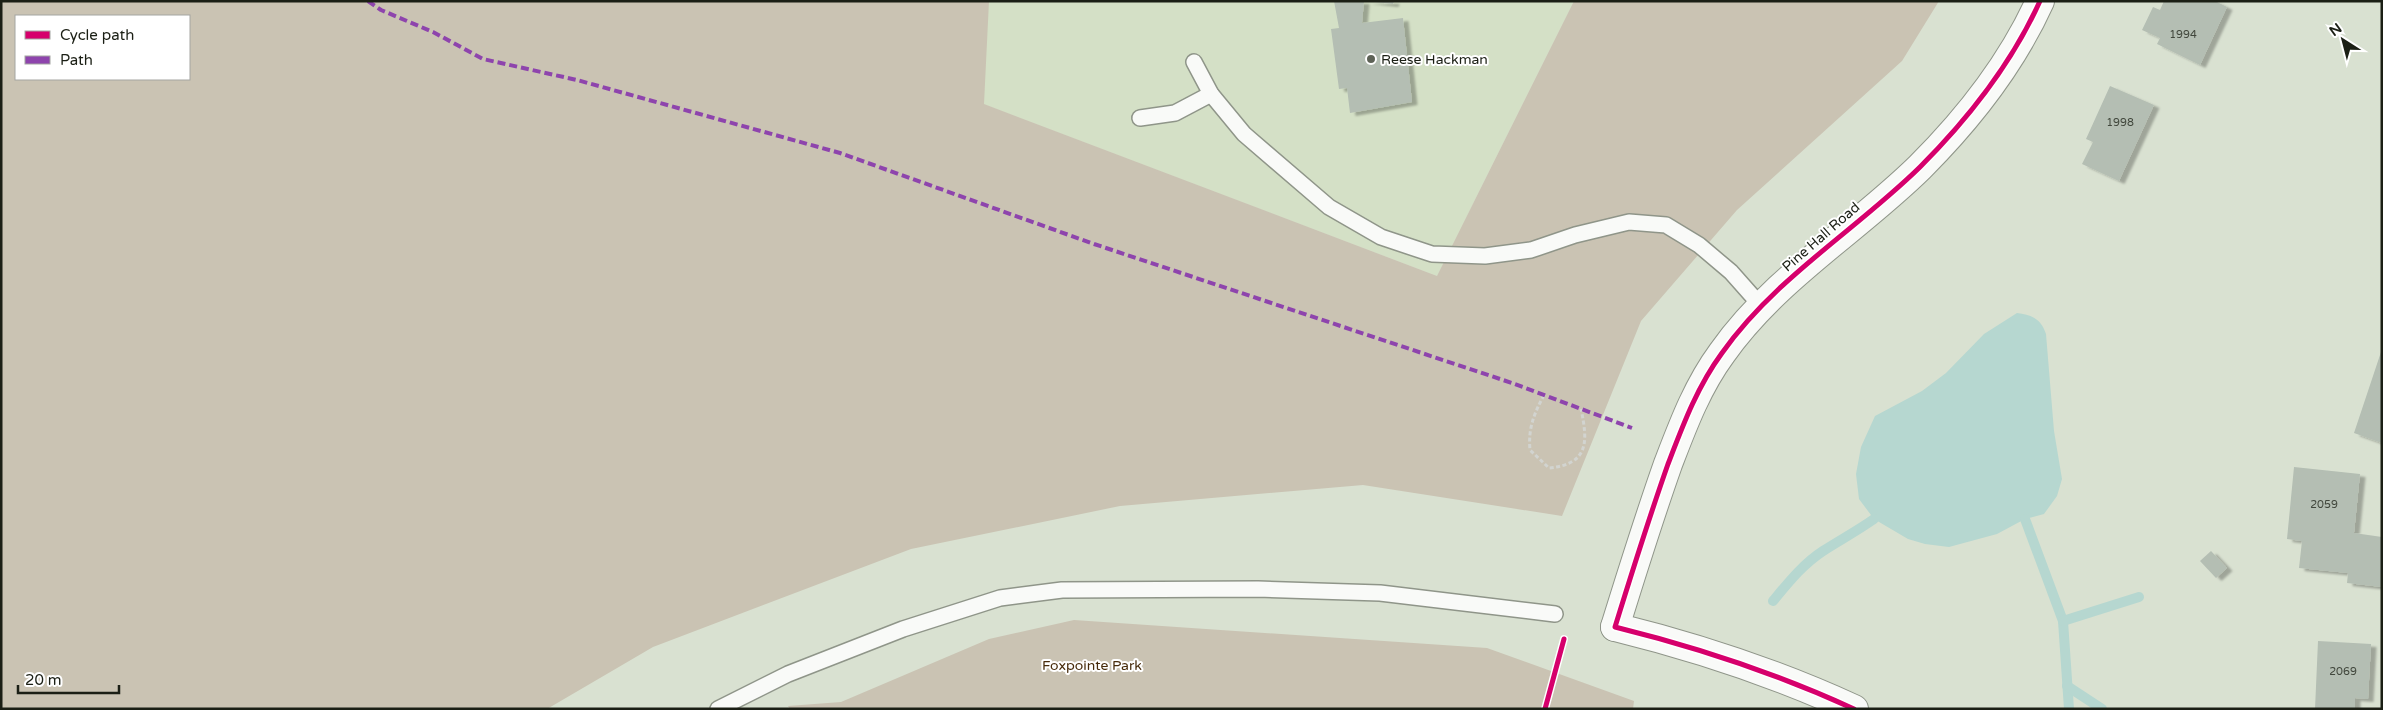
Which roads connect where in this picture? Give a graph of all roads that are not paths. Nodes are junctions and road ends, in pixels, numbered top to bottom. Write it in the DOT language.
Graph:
graph roads {
  1 [pos="2040,1"];
  2 [pos="1194,62"];
  3 [pos="1211,94"];
  4 [pos="1140,118"];
  5 [pos="1762,307"];
  6 [pos="1555,614"];
  7 [pos="718,709"];
  8 [pos="1854,709"];
  1 -- 5 [label="street, Pine Hall Road"];
  2 -- 3 [label="lane"];
  3 -- 4 [label="lane"];
  3 -- 5 [label="lane"];
  5 -- 8 [label="street, Pine Hall Road"];
  6 -- 7 [label="lane"];
}
